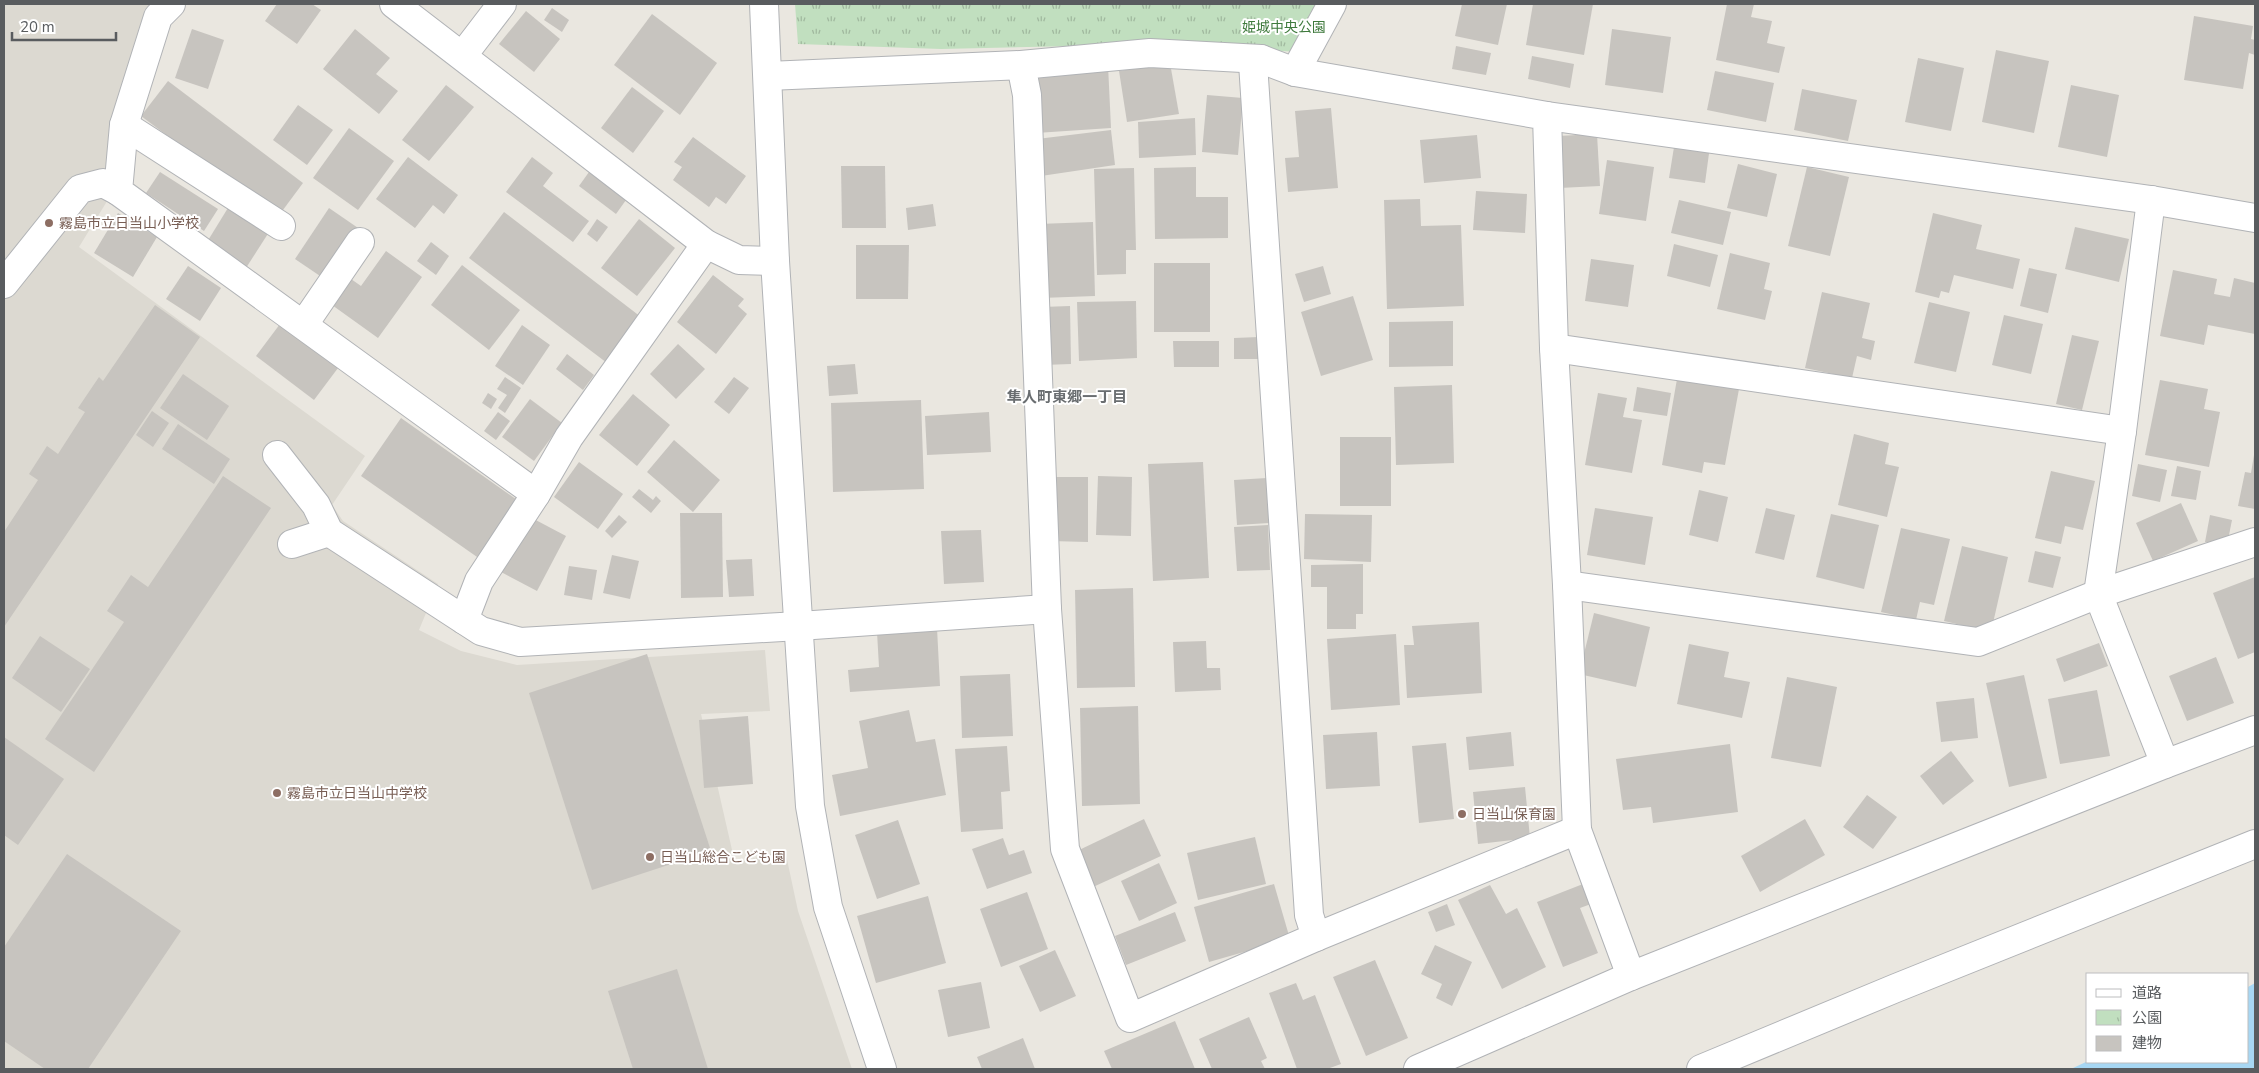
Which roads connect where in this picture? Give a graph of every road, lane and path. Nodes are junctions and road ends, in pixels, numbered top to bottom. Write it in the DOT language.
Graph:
graph roads {
  1 [pos="171,4"];
  2 [pos="394,4"];
  3 [pos="502,4"];
  4 [pos="764,4"];
  5 [pos="1332,4"];
  6 [pos="463,55"];
  7 [pos="1261,59"];
  8 [pos="1020,65"];
  9 [pos="1295,72"];
  10 [pos="768,76"];
  11 [pos="1547,116"];
  12 [pos="124,125"];
  13 [pos="118,192"];
  14 [pos="2151,200"];
  15 [pos="2255,218"];
  16 [pos="281,226"];
  17 [pos="360,242"];
  18 [pos="706,244"];
  19 [pos="775,261"];
  20 [pos="4,284"];
  21 [pos="304,324"];
  22 [pos="1554,348"];
  23 [pos="2122,431"];
  24 [pos="276,455"];
  25 [pos="536,494"];
  26 [pos="329,532"];
  27 [pos="2255,542"];
  28 [pos="292,544"];
  29 [pos="1567,585"];
  30 [pos="2098,594"];
  31 [pos="1047,609"];
  32 [pos="464,620"];
  33 [pos="799,626"];
  34 [pos="2255,730"];
  35 [pos="2165,764"];
  36 [pos="1576,830"];
  37 [pos="2255,844"];
  38 [pos="1316,937"];
  39 [pos="1631,976"];
  40 [pos="882,1069"];
  41 [pos="1418,1069"];
  42 [pos="1701,1069"];
  1 -- 12 [label="street"];
  2 -- 6 [label="street"];
  3 -- 6 [label="street"];
  4 -- 10 [label="street"];
  5 -- 9 [label="street"];
  6 -- 18 [label="street"];
  7 -- 8 [label="street"];
  7 -- 9 [label="street"];
  7 -- 38 [label="street"];
  8 -- 10 [label="street"];
  8 -- 31 [label="street"];
  9 -- 11 [label="street"];
  10 -- 19 [label="street"];
  11 -- 14 [label="street"];
  11 -- 22 [label="street"];
  12 -- 13 [label="street"];
  12 -- 16 [label="street"];
  13 -- 20 [label="street"];
  13 -- 21 [label="street"];
  14 -- 15 [label="street"];
  14 -- 23 [label="street"];
  17 -- 21 [label="street"];
  18 -- 19 [label="street"];
  18 -- 25 [label="street"];
  19 -- 33 [label="street"];
  21 -- 25 [label="street"];
  22 -- 23 [label="street"];
  22 -- 29 [label="street"];
  23 -- 30 [label="street"];
  24 -- 26 [label="street"];
  25 -- 32 [label="street"];
  26 -- 28 [label="street"];
  26 -- 32 [label="street"];
  27 -- 30 [label="street"];
  29 -- 30 [label="street"];
  29 -- 36 [label="street"];
  30 -- 35 [label="street"];
  31 -- 33 [label="street"];
  31 -- 38 [label="street"];
  32 -- 33 [label="street"];
  33 -- 40 [label="street"];
  34 -- 35 [label="street"];
  35 -- 39 [label="street"];
  36 -- 38 [label="street"];
  36 -- 39 [label="street"];
  37 -- 42 [label="street"];
  39 -- 41 [label="street"];
}
